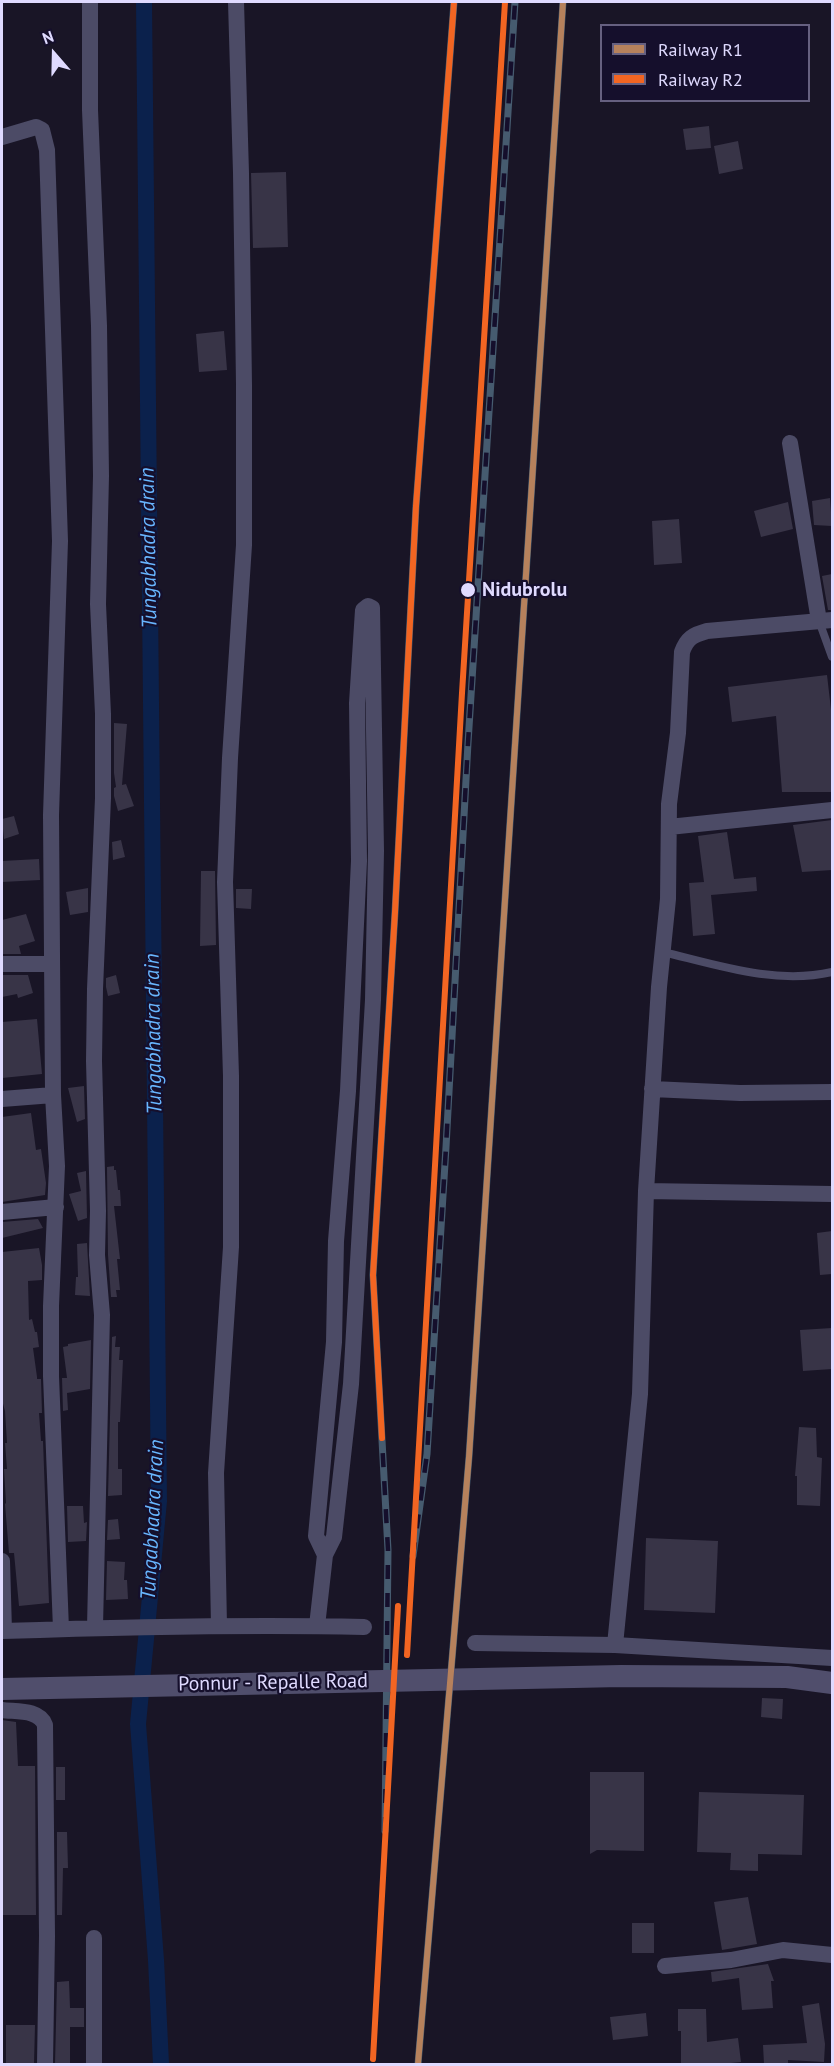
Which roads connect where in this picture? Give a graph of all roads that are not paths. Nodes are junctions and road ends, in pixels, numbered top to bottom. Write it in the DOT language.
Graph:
graph roads {
  1 [pos="90,2"];
  2 [pos="236,2"];
  3 [pos="2,137"];
  4 [pos="789,443"];
  5 [pos="826,620"];
  6 [pos="832,657"];
  7 [pos="832,810"];
  8 [pos="669,827"];
  9 [pos="368,850"];
  10 [pos="663,952"];
  11 [pos="51,963"];
  12 [pos="2,964"];
  13 [pos="832,972"];
  14 [pos="652,1089"];
  15 [pos="832,1092"];
  16 [pos="53,1095"];
  17 [pos="2,1099"];
  18 [pos="346,1111"];
  19 [pos="366,1114"];
  20 [pos="645,1191"];
  21 [pos="832,1194"];
  22 [pos="56,1207"];
  23 [pos="2,1212"];
  24 [pos="335,1255"];
  25 [pos="358,1258"];
  26 [pos="329,1399"];
  27 [pos="350,1401"];
  28 [pos="325,1555"];
  29 [pos="2,1561"];
  30 [pos="219,1626"];
  31 [pos="317,1626"];
  32 [pos="98,1627"];
  33 [pos="364,1627"];
  34 [pos="60,1629"];
  35 [pos="3,1631"];
  36 [pos="475,1643"];
  37 [pos="615,1645"];
  38 [pos="832,1658"];
  39 [pos="832,1683"];
  40 [pos="2,1689"];
  41 [pos="2,1710"];
  42 [pos="94,1938"];
  43 [pos="832,1955"];
  44 [pos="665,1966"];
  45 [pos="45,2064"];
  46 [pos="94,2064"];
  1 -- 32 [label="street"];
  2 -- 30 [label="street"];
  3 -- 11 [label="street"];
  4 -- 5 [label="street"];
  5 -- 6 [label="lane"];
  5 -- 8 [label="street"];
  7 -- 8 [label="street"];
  8 -- 10 [label="street"];
  9 -- 9 [label="street"];
  9 -- 18 [label="street"];
  9 -- 19 [label="street"];
  10 -- 13 [label="lane"];
  10 -- 14 [label="street"];
  11 -- 12 [label="street"];
  11 -- 16 [label="street"];
  14 -- 15 [label="street"];
  14 -- 20 [label="street"];
  16 -- 17 [label="street"];
  16 -- 22 [label="street"];
  18 -- 19 [label="street"];
  18 -- 24 [label="street"];
  19 -- 25 [label="street"];
  20 -- 21 [label="street"];
  20 -- 37 [label="street"];
  22 -- 23 [label="street"];
  22 -- 34 [label="street"];
  24 -- 25 [label="street"];
  24 -- 26 [label="street"];
  25 -- 27 [label="street"];
  26 -- 27 [label="street"];
  26 -- 28 [label="street"];
  27 -- 28 [label="street"];
  28 -- 31 [label="street"];
  29 -- 35 [label="street"];
  30 -- 31 [label="street"];
  30 -- 32 [label="street"];
  31 -- 33 [label="street"];
  32 -- 34 [label="street"];
  34 -- 35 [label="street"];
  36 -- 37 [label="street"];
  37 -- 38 [label="street"];
  39 -- 40 [label="main road, Ponnur - Repalle Road, bridge"];
  41 -- 45 [label="street"];
  42 -- 46 [label="street"];
  43 -- 44 [label="street"];
}
